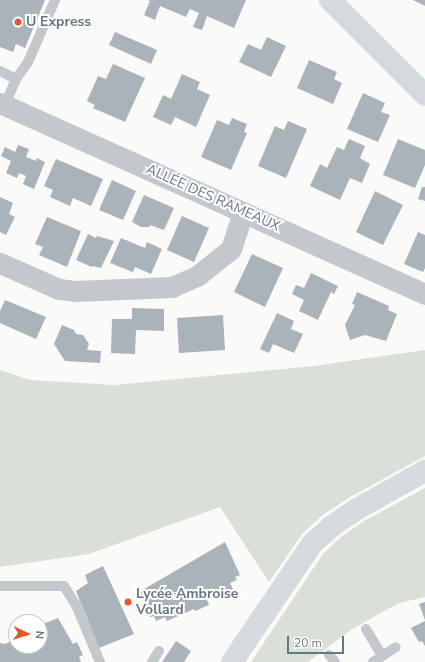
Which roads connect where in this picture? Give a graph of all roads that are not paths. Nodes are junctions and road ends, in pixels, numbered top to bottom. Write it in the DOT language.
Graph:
graph roads {
  1 [pos="55,0"];
  2 [pos="330,0"];
  3 [pos="0,71"];
  4 [pos="16,79"];
  5 [pos="425,95"];
  6 [pos="3,104"];
  7 [pos="243,212"];
  8 [pos="0,263"];
  9 [pos="425,294"];
  10 [pos="425,471"];
  11 [pos="0,586"];
  12 [pos="366,629"];
  13 [pos="396,647"];
  14 [pos="159,650"];
  15 [pos="382,656"];
  16 [pos="100,662"];
  17 [pos="152,662"];
  18 [pos="232,662"];
  19 [pos="373,662"];
  1 -- 4 [label="lane"];
  2 -- 5 [label="street"];
  3 -- 4 [label="lane"];
  4 -- 6 [label="lane"];
  6 -- 7 [label="street, ALLÉE DES RAMEAUX"];
  7 -- 8 [label="street"];
  7 -- 9 [label="street, ALLÉE DES RAMEAUX"];
  10 -- 18 [label="street"];
  11 -- 16 [label="lane"];
  12 -- 15 [label="lane"];
  13 -- 15 [label="lane"];
  14 -- 17 [label="lane"];
  15 -- 19 [label="lane"];
}
